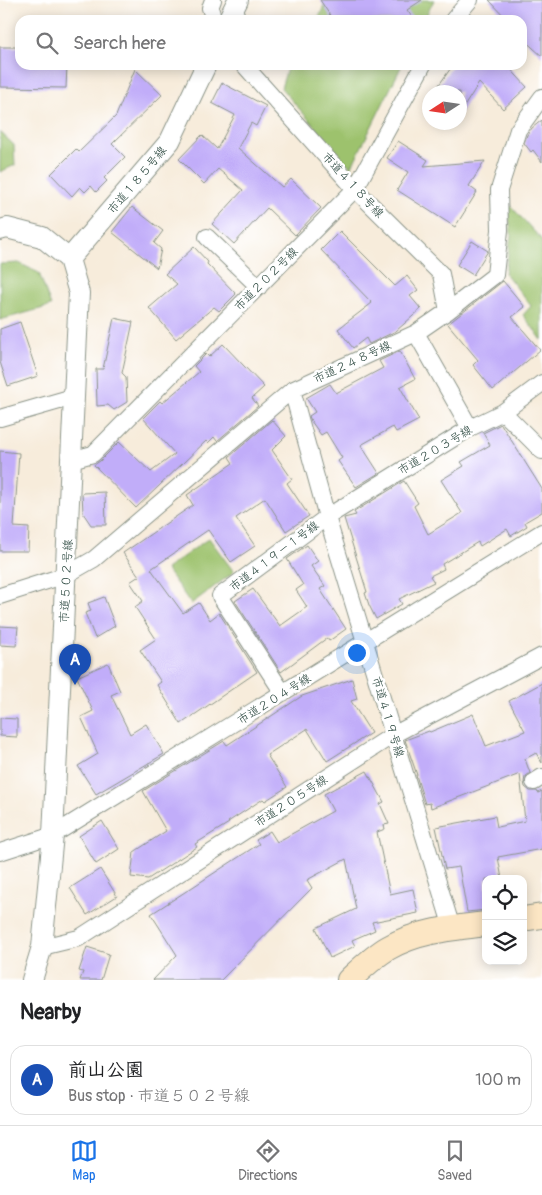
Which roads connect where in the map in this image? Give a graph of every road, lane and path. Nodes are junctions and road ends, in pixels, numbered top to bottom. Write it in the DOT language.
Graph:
graph roads {
  1 [pos="212,0"];
  2 [pos="238,0"];
  3 [pos="470,0"];
  4 [pos="212,15"];
  5 [pos="230,15"];
  6 [pos="458,15"];
  7 [pos="204,70"];
  8 [pos="248,70"];
  9 [pos="421,70"];
  10 [pos="542,97"];
  11 [pos="355,189"];
  12 [pos="0,230"];
  13 [pos="207,237"];
  14 [pos="69,259"];
  15 [pos="259,287"];
  16 [pos="448,311"];
  17 [pos="416,333"];
  18 [pos="542,383"];
  19 [pos="292,390"];
  20 [pos="73,397"];
  21 [pos="503,412"];
  22 [pos="0,418"];
  23 [pos="470,428"];
  24 [pos="542,451"];
  25 [pos="71,460"];
  26 [pos="327,517"];
  27 [pos="542,532"];
  28 [pos="66,575"];
  29 [pos="0,596"];
  30 [pos="365,642"];
  31 [pos="542,656"];
  32 [pos="283,693"];
  33 [pos="393,735"];
  34 [pos="53,836"];
  35 [pos="0,852"];
  36 [pos="542,916"];
  37 [pos="527,918"];
  38 [pos="482,924"];
  39 [pos="452,928"];
  40 [pos="42,947"];
  41 [pos="32,980"];
  42 [pos="349,980"];
  1 -- 4 [label="street"];
  2 -- 5 [label="street"];
  3 -- 6 [label="street"];
  7 -- 14 [label="street, 市道１８５号線"];
  8 -- 11 [label="street, 市道４１８号線"];
  9 -- 11 [label="street, 市道２０２号線"];
  10 -- 16 [label="street, 市道２４８号線"];
  11 -- 15 [label="street, 市道２０２号線"];
  11 -- 16 [label="street, 市道４１８号線"];
  12 -- 14 [label="street"];
  13 -- 15 [label="street"];
  14 -- 20 [label="street, 市道５０２号線"];
  15 -- 25 [label="street, 市道２０２号線"];
  16 -- 17 [label="street, 市道２４８号線"];
  17 -- 19 [label="street, 市道２４８号線"];
  17 -- 23 [label="street"];
  18 -- 21 [label="street, 市道２０３号線"];
  19 -- 26 [label="street, 市道４１９号線"];
  19 -- 28 [label="street, 市道２４８号線"];
  20 -- 22 [label="street"];
  20 -- 25 [label="street, 市道５０２号線"];
  21 -- 23 [label="street, 市道２０３号線"];
  21 -- 24 [label="street"];
  23 -- 26 [label="street, 市道２０３号線"];
  25 -- 28 [label="street, 市道５０２号線"];
  26 -- 30 [label="street, 市道４１９号線"];
  26 -- 32 [label="street, 市道４１９－１号線"];
  27 -- 30 [label="street, 市道２０４号線"];
  28 -- 29 [label="street, 市道２４８号線"];
  28 -- 34 [label="street, 市道５０２号線"];
  30 -- 32 [label="street, 市道２０４号線"];
  30 -- 33 [label="street, 市道４１９号線"];
  31 -- 33 [label="street, 市道２０５号線"];
  32 -- 34 [label="street, 市道２０４号線"];
  33 -- 39 [label="street, 市道４１９号線"];
  33 -- 40 [label="street, 市道２０５号線"];
  34 -- 35 [label="street, 市道２０４号線"];
  34 -- 40 [label="street, 市道５０２号線"];
  36 -- 37 [label="main road"];
  38 -- 39 [label="main road"];
  39 -- 42 [label="main road"];
  40 -- 41 [label="street, 市道５０２号線"];
}
